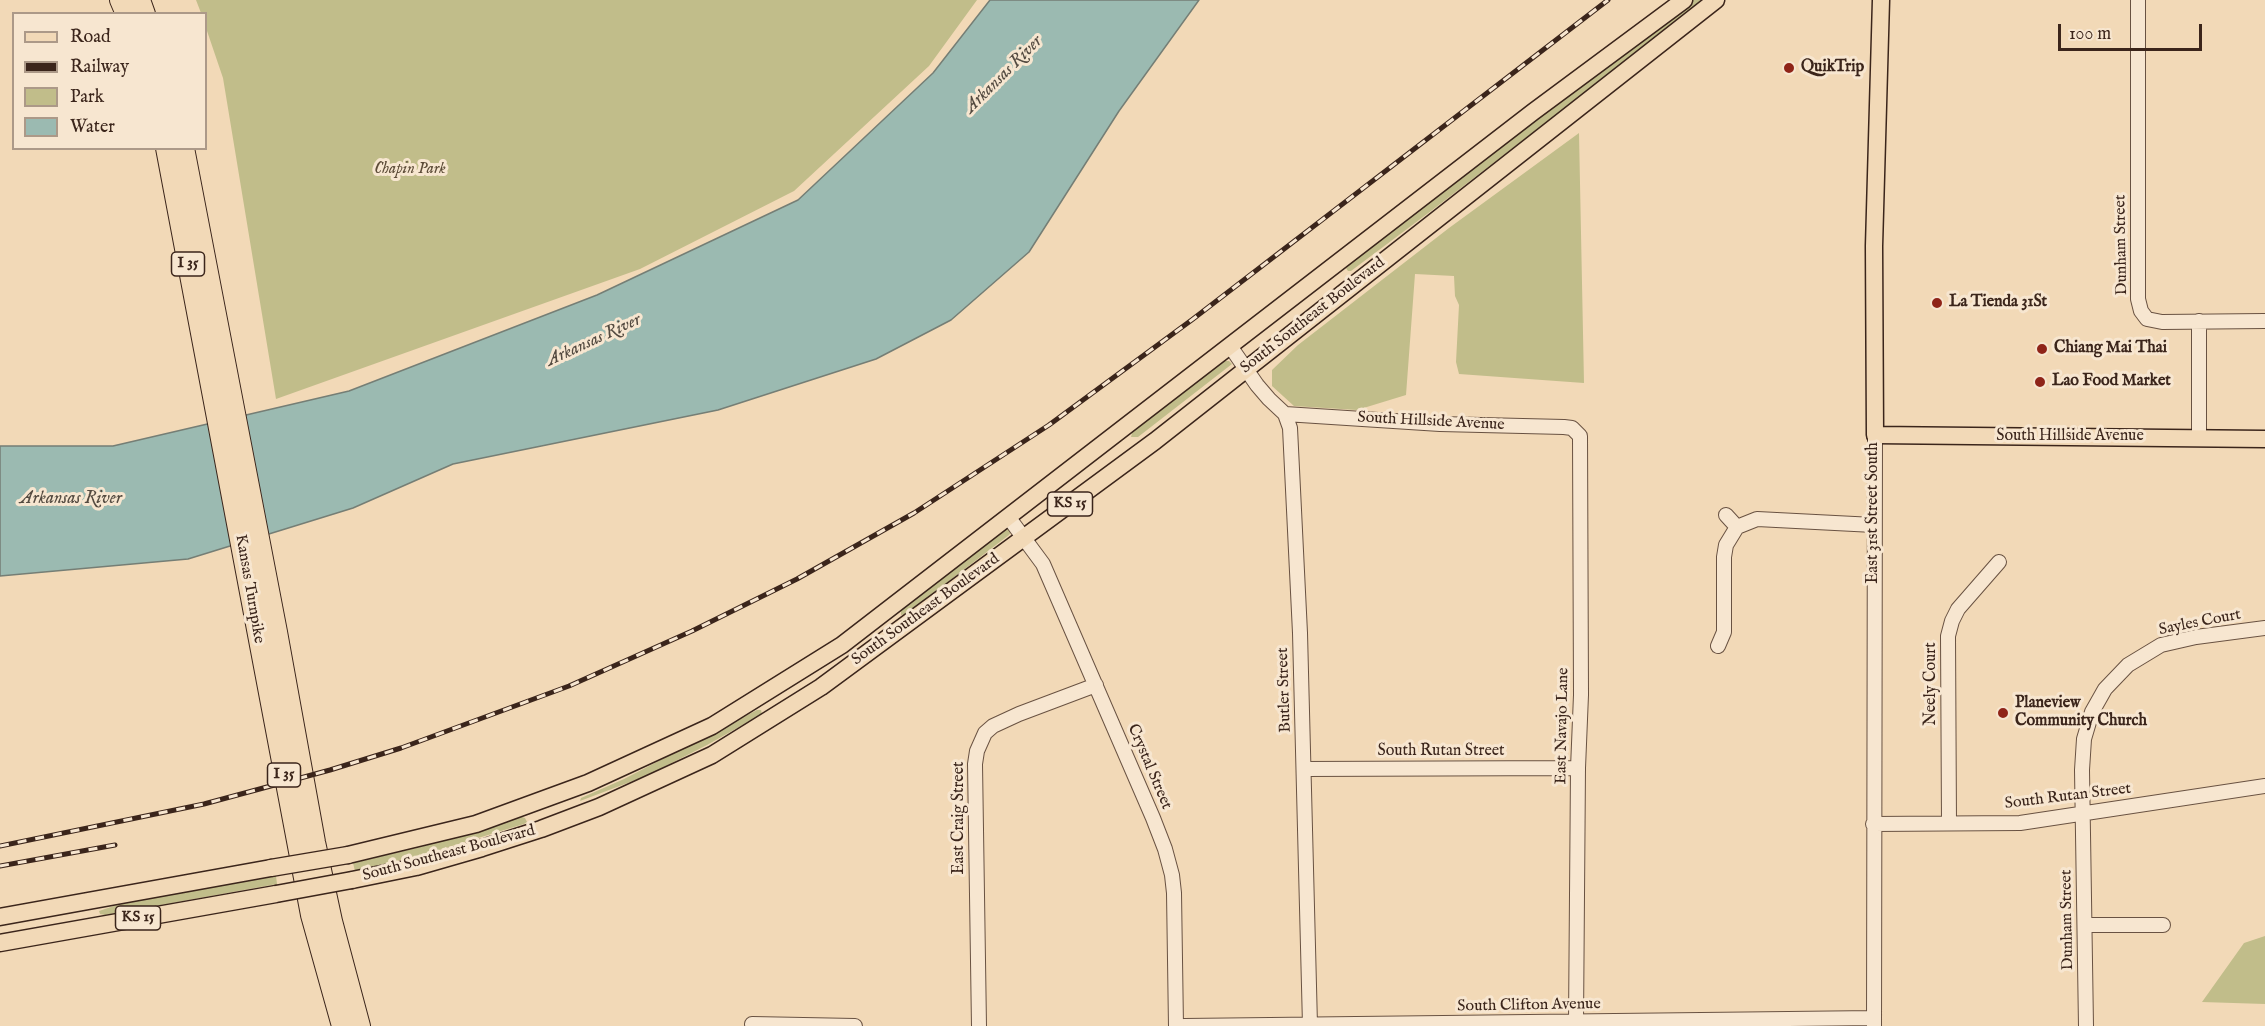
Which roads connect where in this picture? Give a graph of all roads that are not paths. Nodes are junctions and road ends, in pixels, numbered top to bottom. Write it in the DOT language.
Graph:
graph roads {
  1 [pos="1684,0"];
  2 [pos="1716,0"];
  3 [pos="2138,0"];
  4 [pos="1879,3"];
  5 [pos="166,150"];
  6 [pos="184,150"];
  7 [pos="2199,321"];
  8 [pos="2265,321"];
  9 [pos="1230,346"];
  10 [pos="1246,369"];
  11 [pos="219,377"];
  12 [pos="1285,414"];
  13 [pos="1577,431"];
  14 [pos="1875,435"];
  15 [pos="2199,438"];
  16 [pos="2265,439"];
  17 [pos="1726,515"];
  18 [pos="1009,518"];
  19 [pos="1874,525"];
  20 [pos="1737,527"];
  21 [pos="1025,537"];
  22 [pos="1999,562"];
  23 [pos="2265,628"];
  24 [pos="1718,646"];
  25 [pos="1096,685"];
  26 [pos="1578,768"];
  27 [pos="1304,769"];
  28 [pos="2265,786"];
  29 [pos="2083,813"];
  30 [pos="1873,824"];
  31 [pos="1949,824"];
  32 [pos="311,915"];
  33 [pos="0,917"];
  34 [pos="2085,925"];
  35 [pos="2163,925"];
  36 [pos="0,943"];
  37 [pos="1576,1022"];
  38 [pos="1874,1022"];
  39 [pos="752,1024"];
  40 [pos="1310,1025"];
  41 [pos="330,1026"];
  42 [pos="342,1026"];
  43 [pos="360,1026"];
  44 [pos="855,1026"];
  45 [pos="979,1026"];
  46 [pos="1176,1026"];
  47 [pos="1184,1026"];
  48 [pos="2086,1026"];
  1 -- 9 [label="main road, South Southeast Boulevard / KS 15"];
  2 -- 10 [label="main road, South Southeast Boulevard / KS 15"];
  3 -- 7 [label="street, Dunham Street"];
  4 -- 14 [label="main road, East 31st Street South"];
  5 -- 11 [label="highway, Kansas Turnpike / I 35"];
  6 -- 11 [label="highway, Kansas Turnpike / I 35"];
  7 -- 8 [label="street, Dunham Street"];
  7 -- 15 [label="street"];
  9 -- 10 [label="street"];
  9 -- 18 [label="main road, South Southeast Boulevard / KS 15"];
  10 -- 12 [label="street"];
  10 -- 21 [label="main road, South Southeast Boulevard / KS 15"];
  11 -- 32 [label="highway, Kansas Turnpike / I 35"];
  11 -- 43 [label="highway, Kansas Turnpike / I 35"];
  12 -- 13 [label="street, South Hillside Avenue"];
  12 -- 27 [label="street, Butler Street"];
  13 -- 26 [label="street, East Navajo Lane"];
  14 -- 15 [label="main road, South Hillside Avenue"];
  14 -- 19 [label="street, East 31st Street South"];
  15 -- 16 [label="main road, South Hillside Avenue"];
  17 -- 20 [label="street"];
  18 -- 21 [label="street, Crystal Street"];
  18 -- 33 [label="main road, South Southeast Boulevard / KS 15, bridge"];
  19 -- 20 [label="street"];
  19 -- 30 [label="street, East 31st Street South"];
  20 -- 24 [label="street"];
  21 -- 25 [label="street, Crystal Street"];
  21 -- 36 [label="main road, South Southeast Boulevard / KS 15, bridge"];
  22 -- 31 [label="street, Neely Court"];
  23 -- 29 [label="street, Sayles Court"];
  25 -- 45 [label="street, East Craig Street"];
  25 -- 46 [label="street, Crystal Street"];
  26 -- 27 [label="street, South Rutan Street"];
  26 -- 37 [label="street, East Navajo Lane"];
  27 -- 40 [label="street, Butler Street"];
  28 -- 29 [label="street, South Rutan Street"];
  29 -- 31 [label="street, South Rutan Street"];
  29 -- 34 [label="street, Dunham Street"];
  30 -- 31 [label="street, South Rutan Street"];
  30 -- 38 [label="street, East 31st Street South"];
  32 -- 41 [label="highway"];
  32 -- 42 [label="highway, Kansas Turnpike / I 35"];
  34 -- 35 [label="street"];
  34 -- 48 [label="street, Dunham Street"];
  37 -- 38 [label="street, South Clifton Avenue"];
  37 -- 40 [label="street, South Clifton Avenue"];
  39 -- 44 [label="street"];
  40 -- 47 [label="street, South Clifton Avenue"];
}
